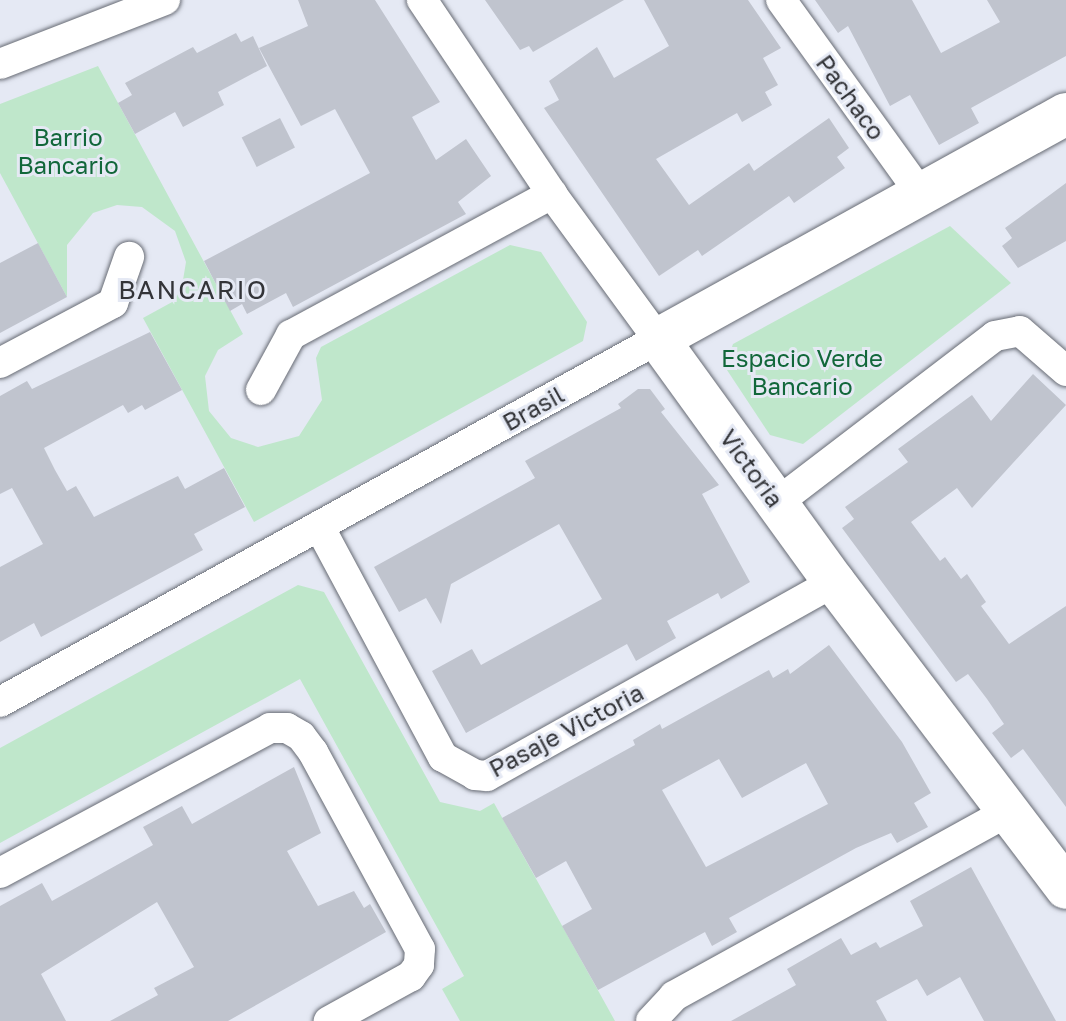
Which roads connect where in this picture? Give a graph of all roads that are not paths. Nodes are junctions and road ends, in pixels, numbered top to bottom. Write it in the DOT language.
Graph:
graph roads {
  1 [pos="165,0"];
  2 [pos="422,0"];
  3 [pos="781,0"];
  4 [pos="0,64"];
  5 [pos="1066,114"];
  6 [pos="552,194"];
  7 [pos="921,194"];
  8 [pos="129,257"];
  9 [pos="658,339"];
  10 [pos="0,363"];
  11 [pos="1066,371"];
  12 [pos="261,390"];
  13 [pos="778,502"];
  14 [pos="319,526"];
  15 [pos="834,582"];
  16 [pos="0,702"];
  17 [pos="1006,813"];
  18 [pos="0,873"];
  19 [pos="1066,888"];
  20 [pos="329,1021"];
  21 [pos="651,1021"];
  1 -- 4 [label="street"];
  2 -- 6 [label="street, Victoria"];
  3 -- 7 [label="street, Pachaco"];
  5 -- 7 [label="street, Brasil"];
  6 -- 9 [label="street, Victoria"];
  6 -- 12 [label="street"];
  7 -- 9 [label="street, Brasil"];
  8 -- 10 [label="street"];
  9 -- 13 [label="street, Victoria"];
  9 -- 14 [label="street, Brasil"];
  11 -- 13 [label="street"];
  13 -- 15 [label="street, Victoria"];
  14 -- 15 [label="street, Pasaje Victoria"];
  14 -- 16 [label="street, Brasil"];
  15 -- 17 [label="street, Victoria"];
  17 -- 19 [label="street, Victoria"];
  17 -- 21 [label="street"];
  18 -- 20 [label="street"];
}
